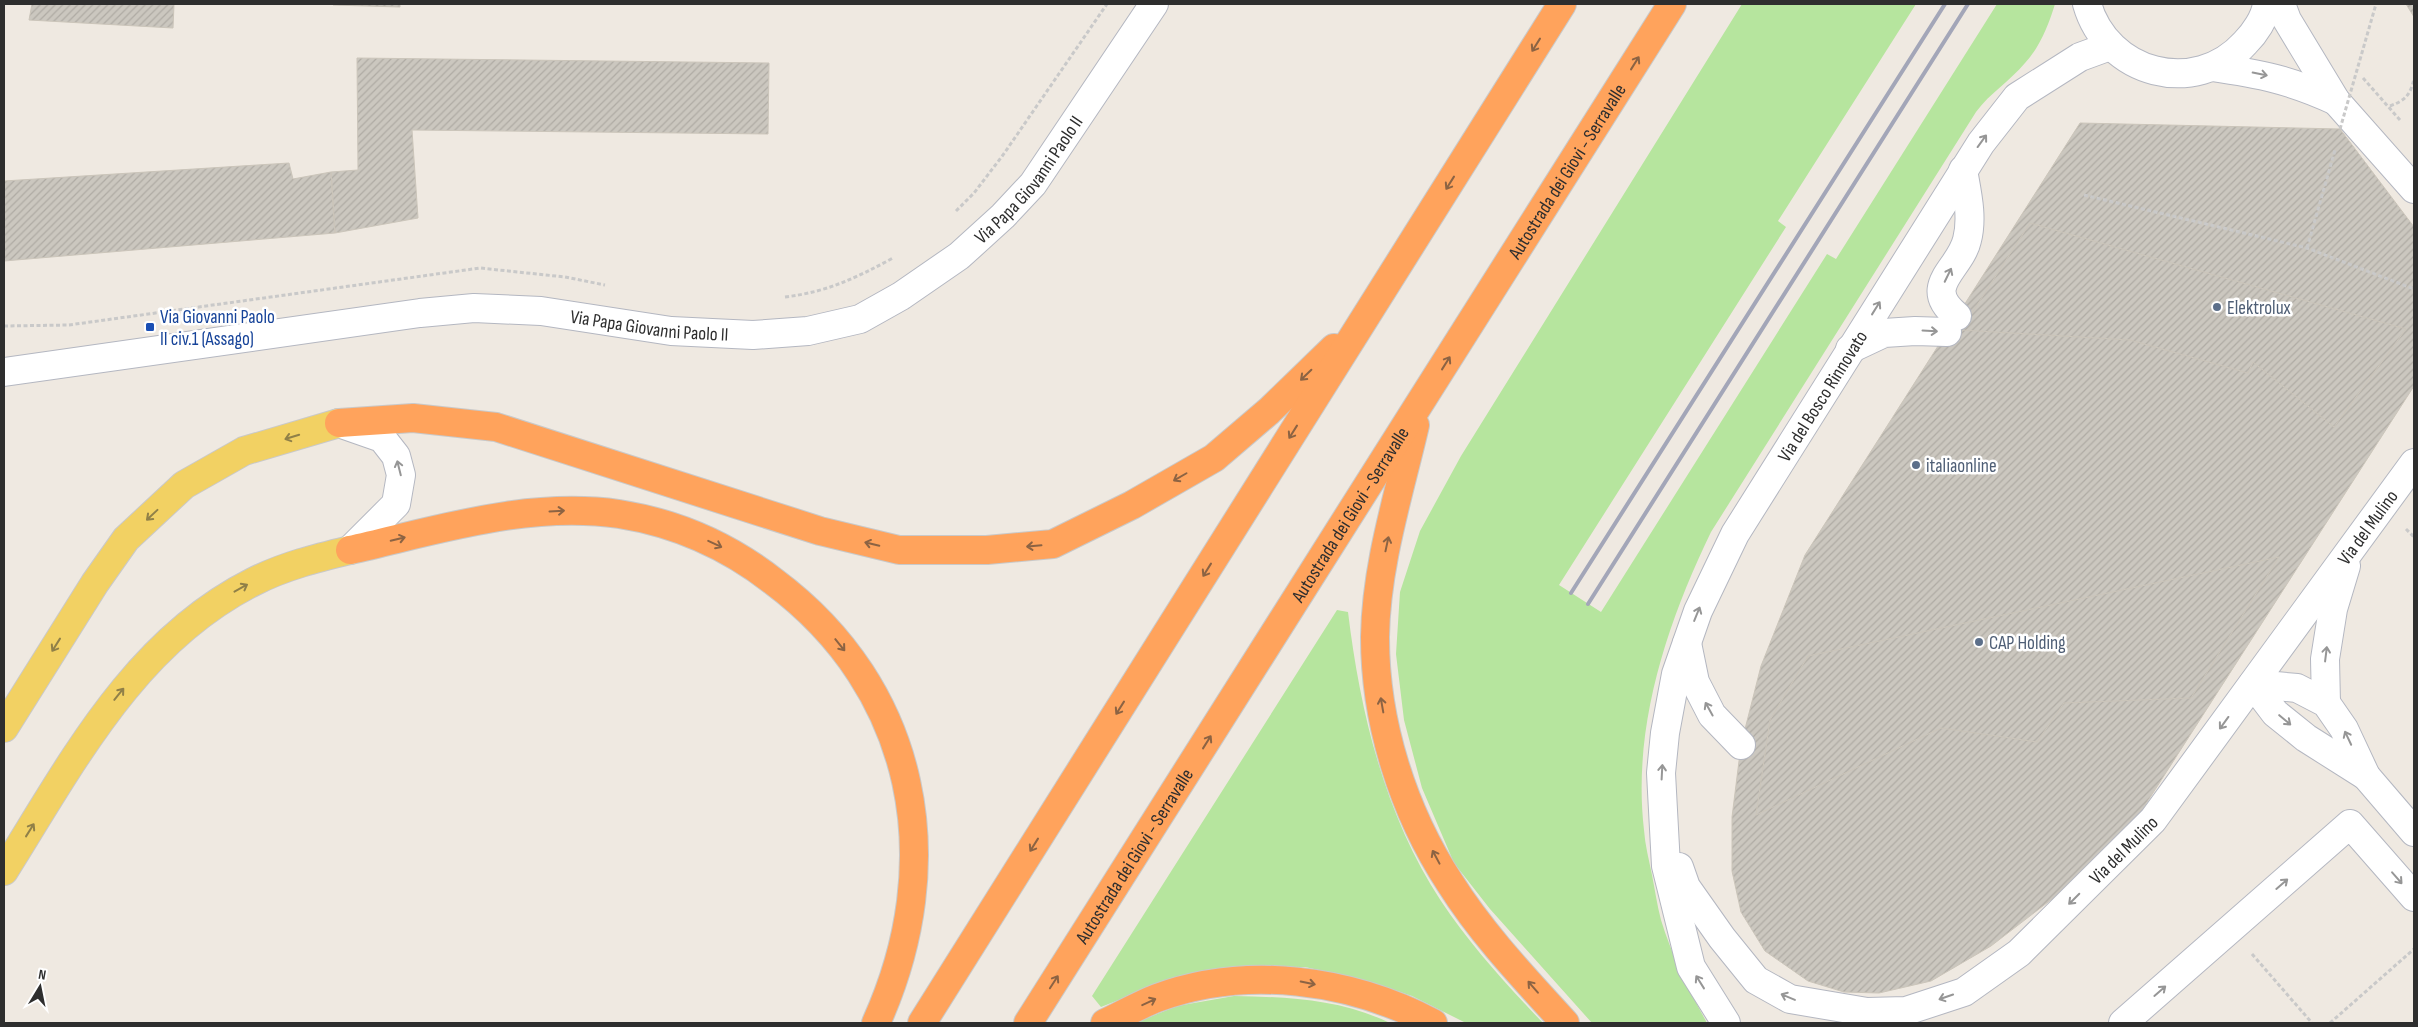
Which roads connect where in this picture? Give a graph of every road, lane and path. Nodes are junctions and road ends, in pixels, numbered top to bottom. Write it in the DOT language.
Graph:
graph roads {
  1 [pos="1107,4"];
  2 [pos="1154,4"];
  3 [pos="1562,4"];
  4 [pos="1672,4"];
  5 [pos="2087,4"];
  6 [pos="2268,4"];
  7 [pos="2281,4"];
  8 [pos="2376,4"];
  9 [pos="2110,46"];
  10 [pos="2212,67"];
  11 [pos="2414,79"];
  12 [pos="2336,101"];
  13 [pos="2390,106"];
  14 [pos="2338,139"];
  15 [pos="2335,148"];
  16 [pos="1963,170"];
  17 [pos="2414,189"];
  18 [pos="2084,195"];
  19 [pos="954,212"];
  20 [pos="2307,248"];
  21 [pos="896,257"];
  22 [pos="613,286"];
  23 [pos="2414,289"];
  24 [pos="778,298"];
  25 [pos="1366,317"];
  26 [pos="4,326"];
  27 [pos="1850,349"];
  28 [pos="4,372"];
  29 [pos="1420,404"];
  30 [pos="339,423"];
  31 [pos="2414,463"];
  32 [pos="2351,548"];
  33 [pos="350,550"];
  34 [pos="1687,640"];
  35 [pos="2253,684"];
  36 [pos="2326,703"];
  37 [pos="4,728"];
  38 [pos="1741,745"];
  39 [pos="2366,776"];
  40 [pos="1663,820"];
  41 [pos="2414,832"];
  42 [pos="4,871"];
  43 [pos="2414,897"];
  44 [pos="2231,928"];
  45 [pos="1722,938"];
  46 [pos="2414,949"];
  47 [pos="876,1023"];
  48 [pos="922,1023"];
  49 [pos="1028,1023"];
  50 [pos="1105,1023"];
  51 [pos="1433,1023"];
  52 [pos="1565,1023"];
  53 [pos="1726,1023"];
  54 [pos="2123,1023"];
  55 [pos="2312,1023"];
  56 [pos="2330,1023"];
  1 -- 19 [label="path"];
  2 -- 28 [label="street, Via Papa Giovanni Paolo II"];
  3 -- 25 [label="highway, one-way"];
  29 -- 4 [label="highway, Autostrada dei Giovi - Serravalle, one-way"];
  5 -- 9 [label="street"];
  6 -- 10 [label="street"];
  7 -- 12 [label="street"];
  8 -- 14 [label="path, bridge"];
  9 -- 10 [label="street"];
  16 -- 9 [label="street, Via del Bosco Rinnovato, one-way"];
  10 -- 12 [label="street, one-way"];
  11 -- 13 [label="path"];
  12 -- 17 [label="street"];
  15 -- 20 [label="path"];
  27 -- 16 [label="street, Via del Bosco Rinnovato, one-way"];
  27 -- 16 [label="street, one-way"];
  18 -- 20 [label="path"];
  20 -- 23 [label="path"];
  21 -- 24 [label="path"];
  22 -- 26 [label="path"];
  25 -- 30 [label="highway, one-way"];
  25 -- 48 [label="highway, one-way"];
  34 -- 27 [label="street, Via del Bosco Rinnovato, one-way"];
  49 -- 29 [label="highway, Autostrada dei Giovi - Serravalle, one-way"];
  52 -- 29 [label="highway, one-way"];
  33 -- 30 [label="street, one-way"];
  30 -- 37 [label="main road, one-way"];
  31 -- 32 [label="street, Via del Mulino"];
  32 -- 35 [label="street, Via del Mulino"];
  36 -- 32 [label="street, one-way"];
  42 -- 33 [label="main road, one-way"];
  33 -- 47 [label="highway, one-way"];
  38 -- 34 [label="street, one-way"];
  40 -- 34 [label="street, Via del Bosco Rinnovato, one-way"];
  35 -- 36 [label="street"];
  35 -- 39 [label="street, one-way"];
  35 -- 45 [label="street, Via del Mulino, one-way"];
  39 -- 36 [label="street, one-way"];
  39 -- 41 [label="street"];
  40 -- 45 [label="street, Via del Bosco Rinnovato"];
  53 -- 40 [label="street, Via del Bosco Rinnovato, one-way"];
  44 -- 43 [label="street, one-way"];
  54 -- 44 [label="street, one-way"];
  44 -- 55 [label="path"];
  46 -- 56 [label="path"];
  50 -- 51 [label="highway, one-way"];
}
